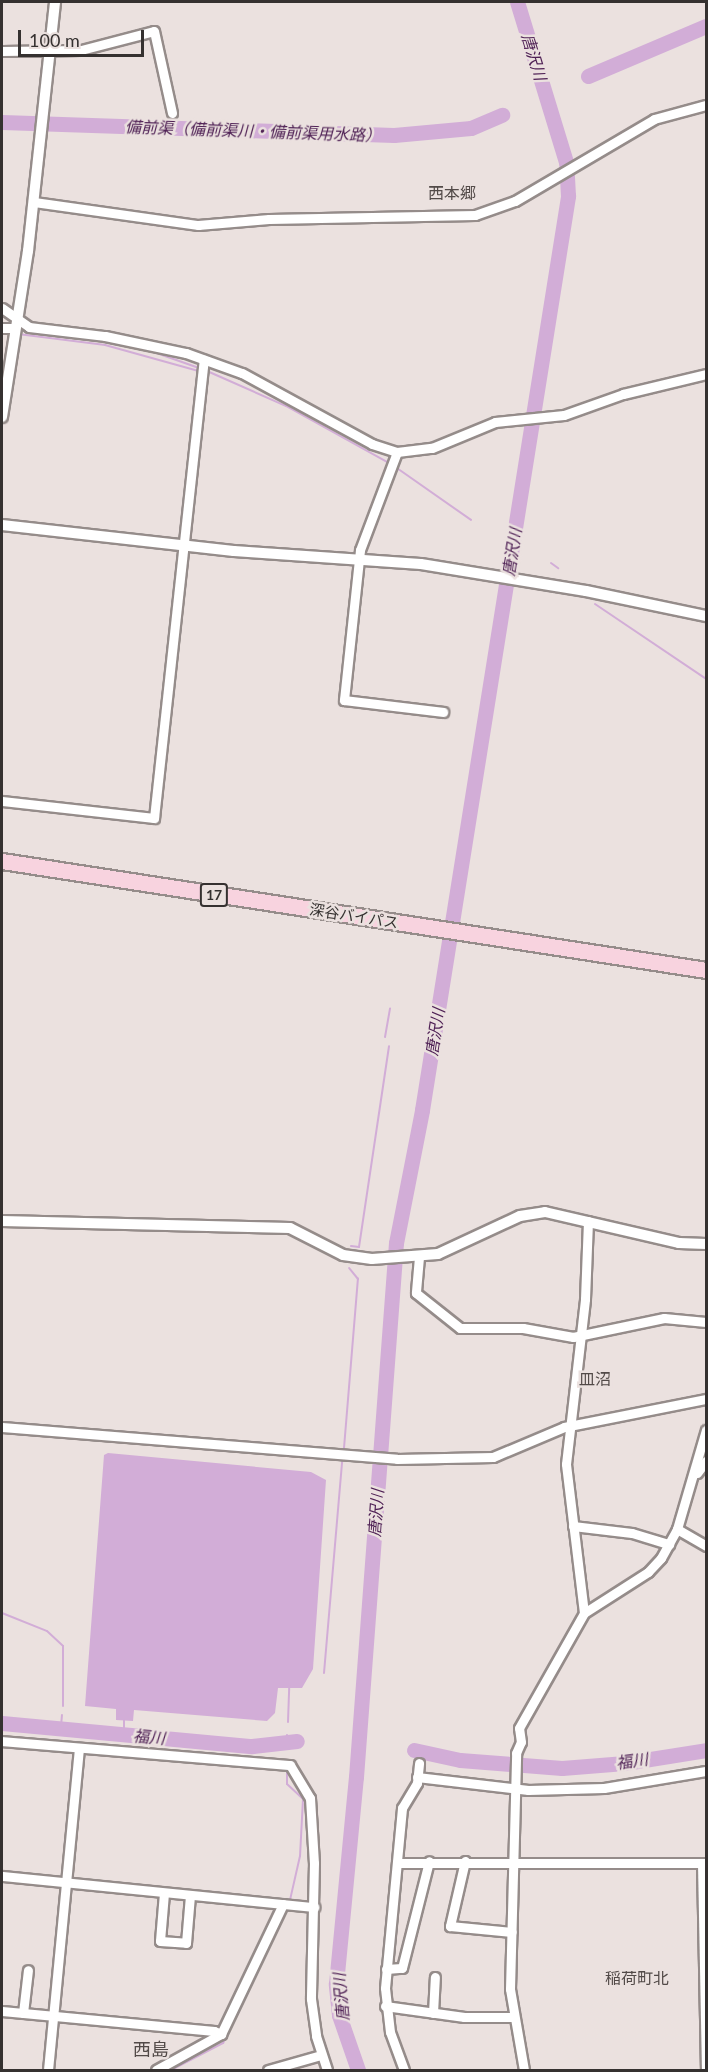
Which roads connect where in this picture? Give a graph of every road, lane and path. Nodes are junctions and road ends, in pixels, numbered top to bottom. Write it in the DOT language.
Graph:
graph roads {
  1 [pos="55,2"];
  2 [pos="48,50"];
  3 [pos="2,51"];
  4 [pos="706,105"];
  5 [pos="172,113"];
  6 [pos="34,202"];
  7 [pos="2,308"];
  8 [pos="16,323"];
  9 [pos="2,328"];
  10 [pos="204,360"];
  11 [pos="706,374"];
  12 [pos="2,417"];
  13 [pos="397,452"];
  14 [pos="2,525"];
  15 [pos="185,547"];
  16 [pos="359,558"];
  17 [pos="706,616"];
  18 [pos="443,712"];
  19 [pos="2,801"];
  20 [pos="2,861"];
  21 [pos="706,970"];
  22 [pos="2,1221"];
  23 [pos="588,1221"];
  24 [pos="706,1244"];
  25 [pos="417,1257"];
  26 [pos="706,1322"];
  27 [pos="580,1337"];
  28 [pos="706,1399"];
  29 [pos="570,1426"];
  30 [pos="2,1427"];
  31 [pos="706,1430"];
  32 [pos="706,1461"];
  33 [pos="694,1478"];
  34 [pos="573,1526"];
  35 [pos="677,1529"];
  36 [pos="669,1544"];
  37 [pos="706,1546"];
  38 [pos="584,1613"];
  39 [pos="2,1741"];
  40 [pos="80,1748"];
  41 [pos="419,1762"];
  42 [pos="706,1771"];
  43 [pos="417,1777"];
  44 [pos="516,1786"];
  45 [pos="516,1860"];
  46 [pos="429,1861"];
  47 [pos="465,1861"];
  48 [pos="397,1863"];
  49 [pos="704,1863"];
  50 [pos="2,1876"];
  51 [pos="67,1882"];
  52 [pos="164,1893"];
  53 [pos="190,1895"];
  54 [pos="283,1904"];
  55 [pos="314,1907"];
  56 [pos="512,1932"];
  57 [pos="386,1969"];
  58 [pos="28,1970"];
  59 [pos="435,1977"];
  60 [pos="705,1980"];
  61 [pos="385,2006"];
  62 [pos="2,2011"];
  63 [pos="23,2013"];
  64 [pos="433,2013"];
  65 [pos="53,2016"];
  66 [pos="513,2017"];
  67 [pos="221,2034"];
  68 [pos="321,2055"];
  69 [pos="48,2070"];
  70 [pos="156,2070"];
  71 [pos="268,2070"];
  72 [pos="327,2070"];
  73 [pos="404,2070"];
  74 [pos="524,2070"];
  75 [pos="706,2070"];
  1 -- 2 [label="street"];
  2 -- 3 [label="street"];
  2 -- 5 [label="street"];
  2 -- 6 [label="street"];
  4 -- 6 [label="street"];
  6 -- 8 [label="street"];
  7 -- 8 [label="street"];
  8 -- 9 [label="street"];
  8 -- 10 [label="street"];
  8 -- 12 [label="street"];
  10 -- 13 [label="street"];
  10 -- 15 [label="street"];
  11 -- 13 [label="street"];
  13 -- 16 [label="street"];
  14 -- 15 [label="street"];
  15 -- 16 [label="street"];
  15 -- 19 [label="street"];
  16 -- 17 [label="street"];
  16 -- 18 [label="street"];
  20 -- 21 [label="highway, 深谷バイパス / 17"];
  22 -- 25 [label="street"];
  23 -- 24 [label="street"];
  23 -- 25 [label="street"];
  23 -- 27 [label="street"];
  25 -- 27 [label="street"];
  26 -- 27 [label="street"];
  27 -- 29 [label="street"];
  28 -- 29 [label="street"];
  29 -- 30 [label="street"];
  29 -- 34 [label="street"];
  31 -- 33 [label="street"];
  32 -- 33 [label="street"];
  33 -- 35 [label="street"];
  34 -- 36 [label="street"];
  34 -- 38 [label="street"];
  35 -- 36 [label="street"];
  35 -- 37 [label="street"];
  36 -- 38 [label="street"];
  38 -- 44 [label="street"];
  39 -- 40 [label="street"];
  40 -- 51 [label="street"];
  40 -- 55 [label="street"];
  41 -- 43 [label="street"];
  42 -- 44 [label="street"];
  43 -- 44 [label="street"];
  43 -- 48 [label="street"];
  44 -- 45 [label="street"];
  45 -- 47 [label="street"];
  45 -- 49 [label="street"];
  45 -- 56 [label="street"];
  46 -- 47 [label="street"];
  46 -- 48 [label="street"];
  46 -- 57 [label="street"];
  47 -- 56 [label="street"];
  48 -- 57 [label="street"];
  49 -- 60 [label="street"];
  50 -- 51 [label="street"];
  51 -- 52 [label="street"];
  51 -- 65 [label="street"];
  52 -- 53 [label="street"];
  52 -- 53 [label="street"];
  53 -- 54 [label="street"];
  54 -- 55 [label="street"];
  54 -- 67 [label="street"];
  55 -- 68 [label="street"];
  56 -- 66 [label="street"];
  57 -- 61 [label="street"];
  58 -- 63 [label="street"];
  59 -- 64 [label="street"];
  60 -- 75 [label="street"];
  61 -- 64 [label="street"];
  61 -- 73 [label="street"];
  62 -- 63 [label="street"];
  63 -- 65 [label="street"];
  64 -- 66 [label="street"];
  65 -- 67 [label="street"];
  65 -- 69 [label="street"];
  66 -- 74 [label="street"];
  67 -- 70 [label="street"];
  68 -- 71 [label="street"];
  68 -- 72 [label="street"];
}
